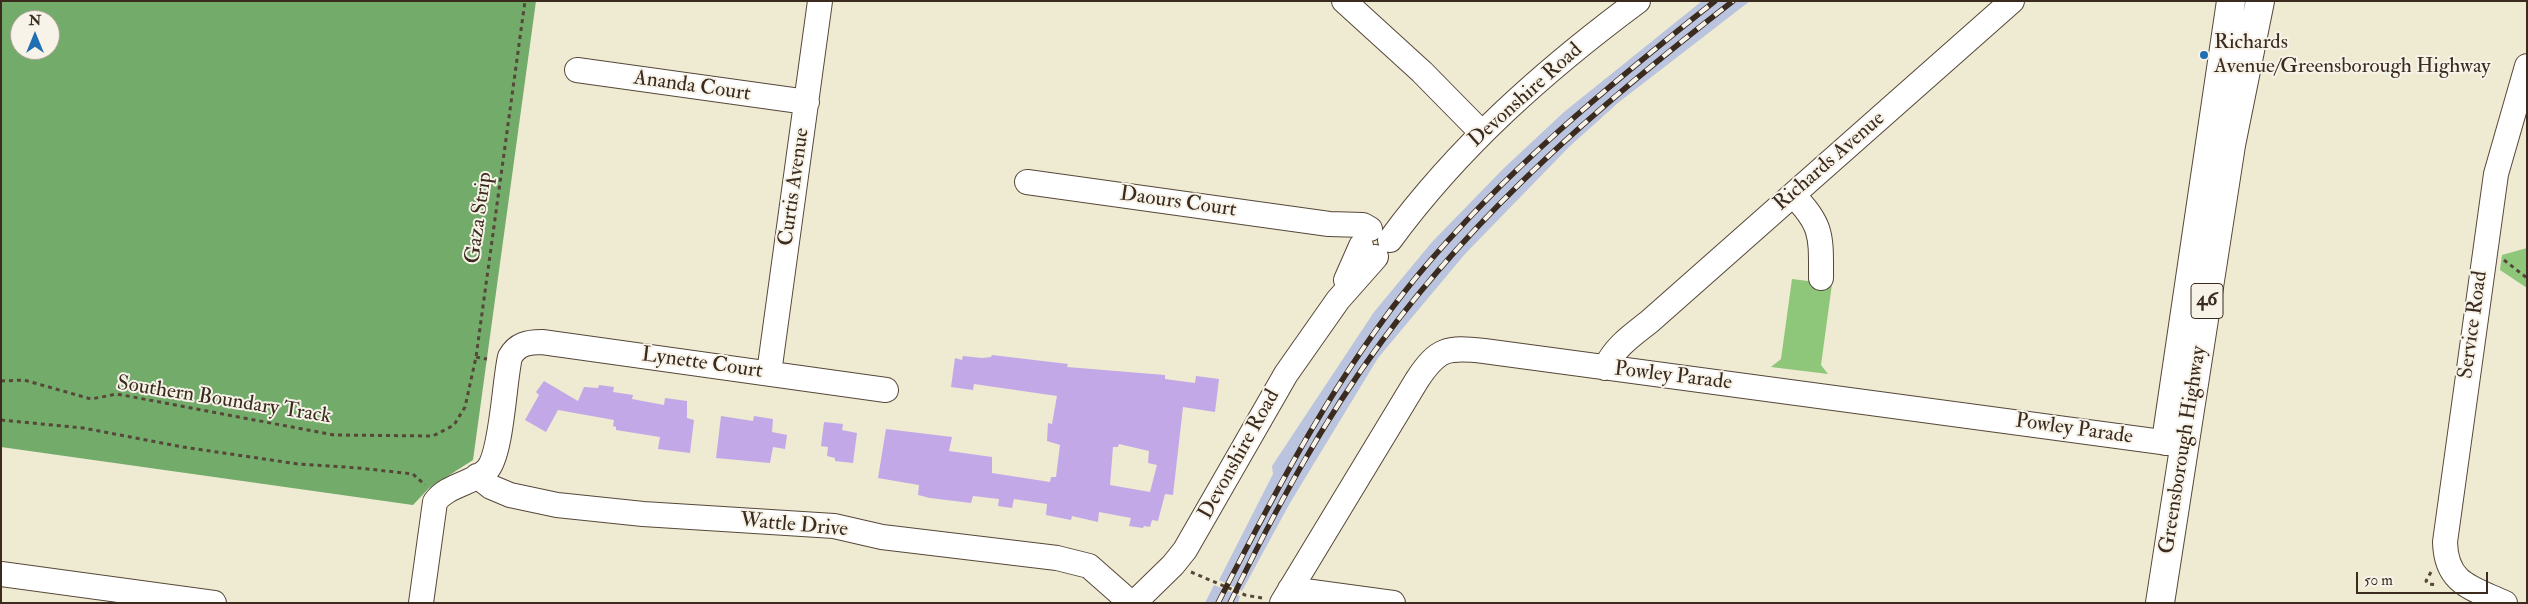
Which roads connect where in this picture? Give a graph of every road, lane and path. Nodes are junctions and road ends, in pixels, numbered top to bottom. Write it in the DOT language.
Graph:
graph roads {
  1 [pos="524,1"];
  2 [pos="820,1"];
  3 [pos="1344,1"];
  4 [pos="1638,1"];
  5 [pos="2012,1"];
  6 [pos="2232,1"];
  7 [pos="2260,1"];
  8 [pos="2527,66"];
  9 [pos="577,70"];
  10 [pos="807,102"];
  11 [pos="1486,129"];
  12 [pos="1027,182"];
  13 [pos="1793,194"];
  14 [pos="1372,241"];
  15 [pos="2500,257"];
  16 [pos="1821,278"];
  17 [pos="2527,278"];
  18 [pos="1649,322"];
  19 [pos="476,357"];
  20 [pos="487,358"];
  21 [pos="1605,368"];
  22 [pos="1631,371"];
  23 [pos="769,373"];
  24 [pos="1,381"];
  25 [pos="886,390"];
  26 [pos="1,420"];
  27 [pos="444,432"];
  28 [pos="2175,444"];
  29 [pos="477,476"];
  30 [pos="439,496"];
  31 [pos="1174,565"];
  32 [pos="1,574"];
  33 [pos="1280,597"];
  34 [pos="214,603"];
  35 [pos="421,603"];
  36 [pos="1132,603"];
  37 [pos="1393,603"];
  38 [pos="2142,603"];
  39 [pos="2160,603"];
  40 [pos="2505,603"];
  1 -- 19 [label="path, Gaza Strip"];
  2 -- 10 [label="street, Curtis Avenue"];
  3 -- 11 [label="street"];
  4 -- 11 [label="street, Devonshire Road"];
  5 -- 13 [label="street, Richards Avenue"];
  6 -- 28 [label="highway, Greensborough Highway / 46"];
  7 -- 28 [label="highway, Greensborough Highway / 46"];
  8 -- 40 [label="street, Service Road"];
  9 -- 10 [label="street, Ananda Court"];
  10 -- 23 [label="street, Curtis Avenue"];
  11 -- 14 [label="street, Devonshire Road"];
  12 -- 14 [label="street, Daours Court"];
  13 -- 16 [label="street"];
  13 -- 18 [label="street, Richards Avenue"];
  14 -- 31 [label="street, Devonshire Road"];
  15 -- 17 [label="path"];
  18 -- 21 [label="street, Richards Avenue"];
  18 -- 22 [label="street, Richards Avenue"];
  19 -- 20 [label="path"];
  19 -- 27 [label="path, Gaza Strip"];
  21 -- 22 [label="street, Powley Parade"];
  21 -- 33 [label="street, Powley Parade"];
  22 -- 28 [label="street, Powley Parade"];
  23 -- 25 [label="street, Lynette Court"];
  23 -- 29 [label="street, Lynette Court"];
  24 -- 27 [label="path, Southern Boundary Track"];
  26 -- 30 [label="path"];
  28 -- 38 [label="highway, Greensborough Highway / 46"];
  28 -- 39 [label="highway, Greensborough Highway / 46"];
  29 -- 30 [label="street"];
  29 -- 36 [label="street, Wattle Drive"];
  30 -- 35 [label="street"];
  31 -- 33 [label="path"];
  31 -- 36 [label="street, Devonshire Road"];
  32 -- 34 [label="street"];
  33 -- 37 [label="street"];
}
